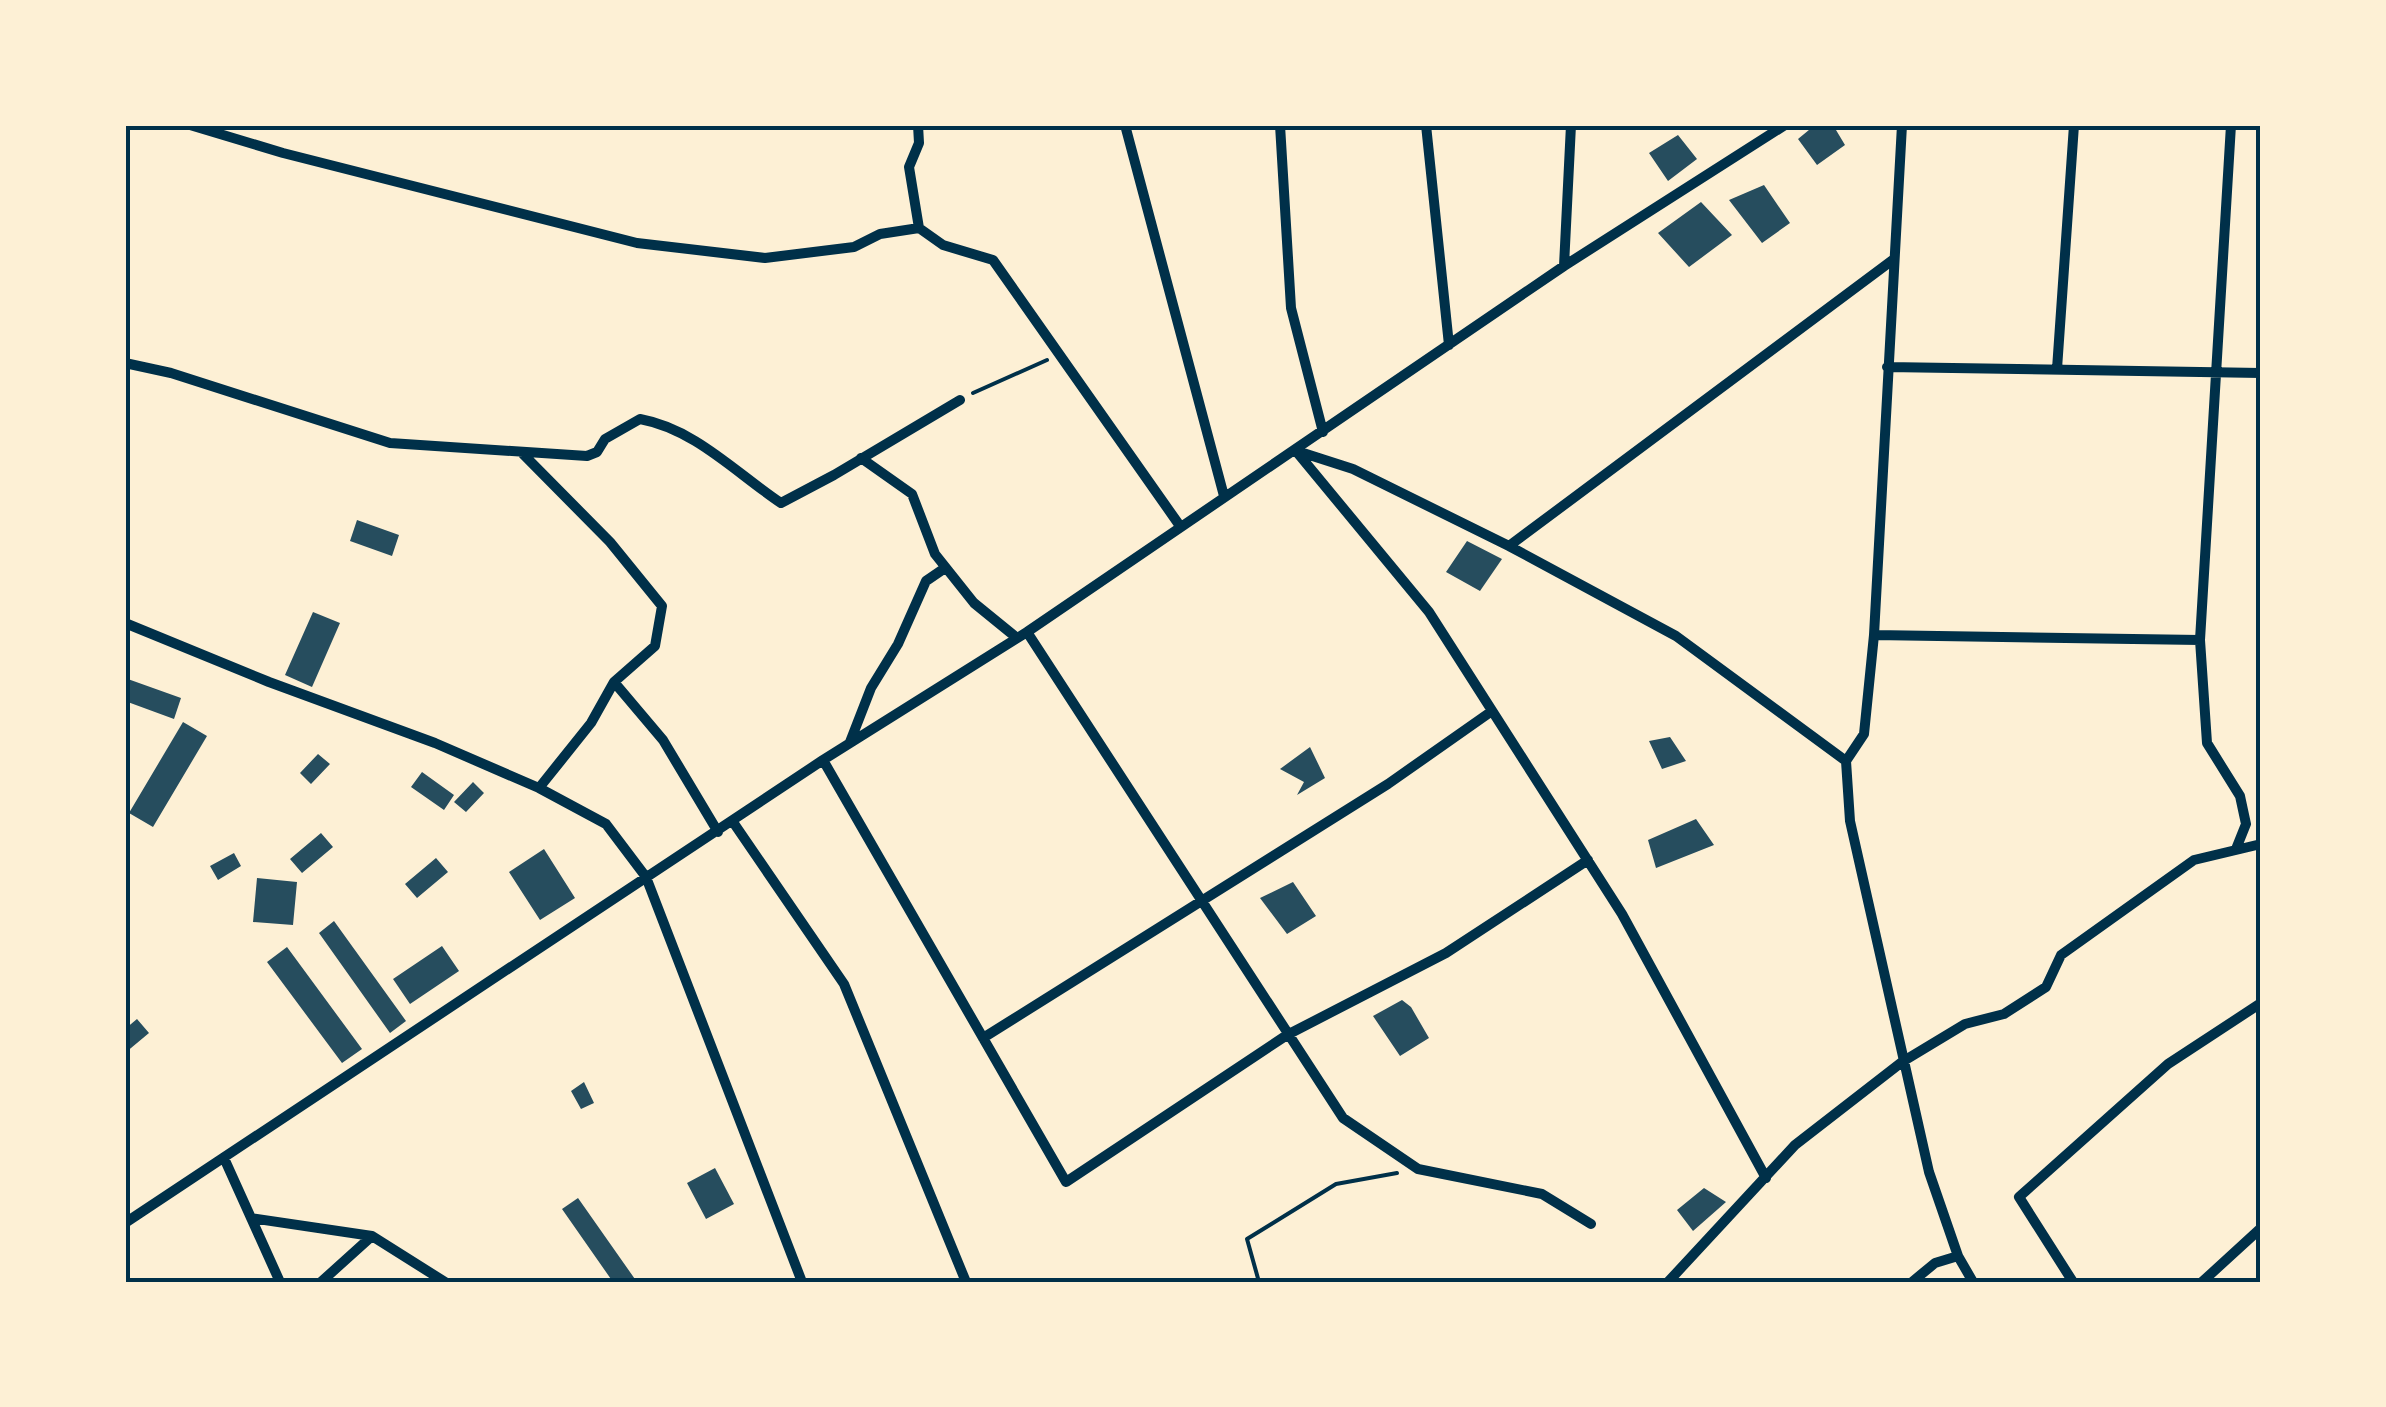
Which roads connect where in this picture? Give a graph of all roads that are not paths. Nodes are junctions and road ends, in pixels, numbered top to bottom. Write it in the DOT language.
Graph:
graph roads {
  1 [pos="190,125"];
  2 [pos="918,125"];
  3 [pos="1125,125"];
  4 [pos="1280,125"];
  5 [pos="1426,125"];
  6 [pos="1571,125"];
  7 [pos="1785,125"];
  8 [pos="1902,125"];
  9 [pos="2074,125"];
  10 [pos="2231,125"];
  11 [pos="919,228"];
  12 [pos="1894,259"];
  13 [pos="1564,266"];
  14 [pos="1449,345"];
  15 [pos="125,363"];
  16 [pos="1887,366"];
  17 [pos="2057,369"];
  18 [pos="2217,373"];
  19 [pos="2261,373"];
  20 [pos="960,400"];
  21 [pos="1324,432"];
  22 [pos="1296,451"];
  23 [pos="522,453"];
  24 [pos="861,458"];
  25 [pos="1224,496"];
  26 [pos="1180,526"];
  27 [pos="1509,546"];
  28 [pos="946,568"];
  29 [pos="125,623"];
  30 [pos="1022,635"];
  31 [pos="1874,635"];
  32 [pos="2200,640"];
  33 [pos="614,682"];
  34 [pos="1492,710"];
  35 [pos="849,743"];
  36 [pos="823,760"];
  37 [pos="1846,761"];
  38 [pos="540,788"];
  39 [pos="733,822"];
  40 [pos="718,832"];
  41 [pos="2261,844"];
  42 [pos="2236,849"];
  43 [pos="1588,860"];
  44 [pos="646,876"];
  45 [pos="1201,902"];
  46 [pos="2261,1004"];
  47 [pos="1287,1035"];
  48 [pos="983,1038"];
  49 [pos="1902,1062"];
  50 [pos="224,1158"];
  51 [pos="1766,1178"];
  52 [pos="251,1218"];
  53 [pos="125,1223"];
  54 [pos="1591,1224"];
  55 [pos="2261,1228"];
  56 [pos="372,1236"];
  57 [pos="1958,1256"];
  58 [pos="280,1282"];
  59 [pos="322,1282"];
  60 [pos="445,1282"];
  61 [pos="802,1282"];
  62 [pos="966,1282"];
  63 [pos="1668,1282"];
  64 [pos="1912,1282"];
  65 [pos="1973,1282"];
  66 [pos="2073,1282"];
  67 [pos="2202,1282"];
  1 -- 11 [label="street"];
  2 -- 11 [label="street"];
  3 -- 25 [label="street"];
  4 -- 21 [label="street"];
  5 -- 14 [label="street"];
  6 -- 13 [label="street"];
  7 -- 13 [label="street"];
  8 -- 12 [label="street"];
  9 -- 17 [label="street"];
  10 -- 18 [label="street"];
  11 -- 26 [label="street"];
  12 -- 16 [label="street"];
  12 -- 27 [label="street"];
  13 -- 14 [label="street"];
  14 -- 21 [label="street"];
  15 -- 23 [label="street"];
  16 -- 17 [label="street"];
  16 -- 31 [label="street"];
  17 -- 18 [label="street"];
  18 -- 19 [label="street"];
  18 -- 32 [label="street"];
  20 -- 24 [label="street"];
  21 -- 22 [label="street"];
  22 -- 25 [label="street"];
  22 -- 27 [label="street"];
  22 -- 34 [label="street"];
  23 -- 24 [label="street"];
  23 -- 33 [label="street"];
  24 -- 28 [label="street"];
  25 -- 26 [label="street"];
  26 -- 30 [label="street"];
  27 -- 37 [label="street"];
  28 -- 30 [label="street"];
  28 -- 35 [label="street"];
  29 -- 38 [label="street"];
  30 -- 35 [label="street"];
  30 -- 45 [label="street"];
  31 -- 32 [label="street"];
  31 -- 37 [label="street"];
  32 -- 42 [label="street"];
  33 -- 38 [label="street"];
  33 -- 40 [label="street"];
  34 -- 43 [label="street"];
  34 -- 45 [label="street"];
  35 -- 36 [label="street"];
  36 -- 39 [label="street"];
  36 -- 48 [label="street"];
  37 -- 49 [label="street"];
  38 -- 44 [label="street"];
  39 -- 40 [label="street"];
  39 -- 62 [label="street"];
  40 -- 44 [label="street"];
  41 -- 42 [label="street"];
  42 -- 49 [label="street"];
  43 -- 47 [label="street"];
  43 -- 51 [label="street"];
  44 -- 50 [label="street"];
  44 -- 61 [label="street"];
  45 -- 47 [label="street"];
  45 -- 48 [label="street"];
  46 -- 66 [label="street"];
  47 -- 48 [label="street"];
  47 -- 54 [label="street"];
  49 -- 51 [label="street"];
  49 -- 57 [label="street"];
  50 -- 52 [label="street"];
  50 -- 53 [label="street"];
  51 -- 63 [label="street"];
  52 -- 56 [label="street"];
  52 -- 58 [label="street"];
  55 -- 67 [label="street"];
  56 -- 59 [label="street"];
  56 -- 60 [label="street"];
  57 -- 64 [label="street"];
  57 -- 65 [label="street"];
}
